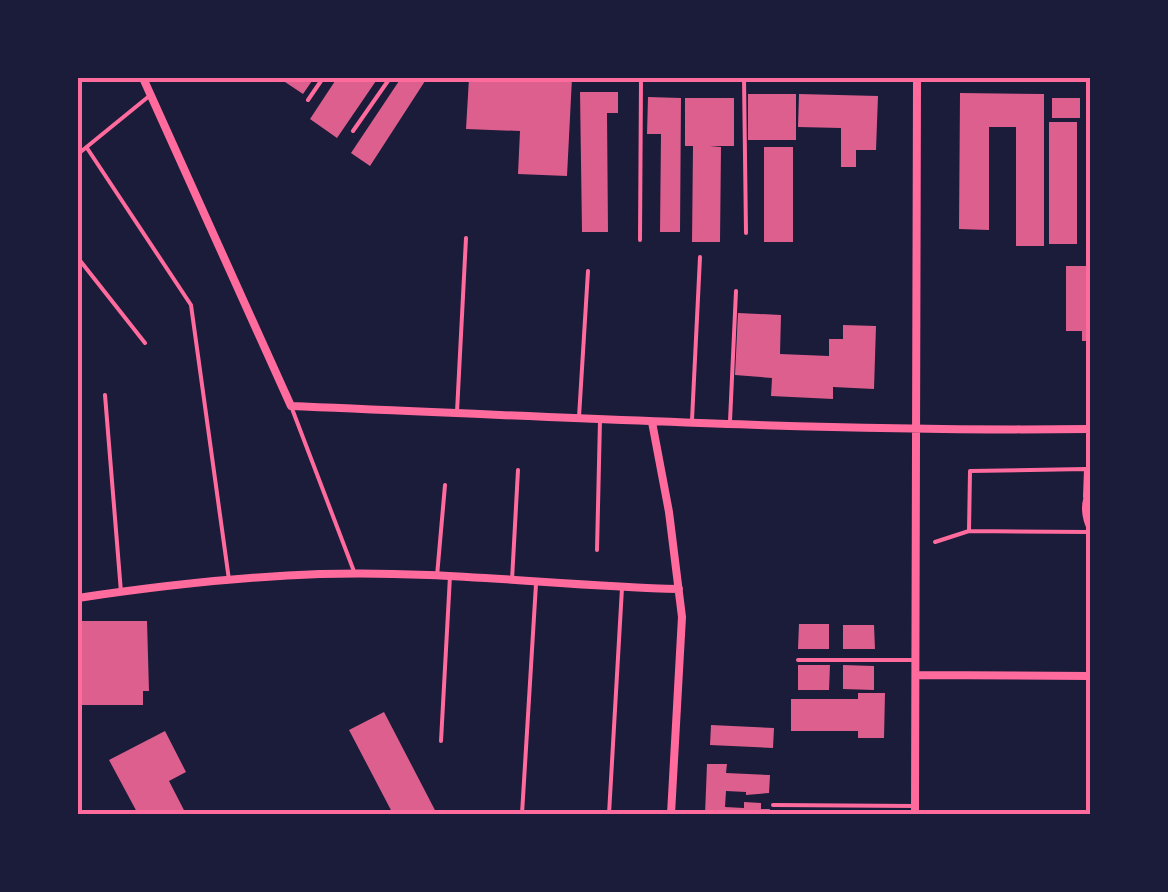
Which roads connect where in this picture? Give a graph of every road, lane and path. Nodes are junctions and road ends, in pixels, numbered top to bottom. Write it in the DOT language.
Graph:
graph roads {
  1 [pos="142,78"];
  2 [pos="323,78"];
  3 [pos="390,78"];
  4 [pos="641,78"];
  5 [pos="744,78"];
  6 [pos="917,78"];
  7 [pos="148,97"];
  8 [pos="308,100"];
  9 [pos="353,131"];
  10 [pos="86,148"];
  11 [pos="78,154"];
  12 [pos="746,233"];
  13 [pos="466,238"];
  14 [pos="640,240"];
  15 [pos="700,257"];
  16 [pos="78,258"];
  17 [pos="588,272"];
  18 [pos="736,290"];
  19 [pos="144,344"];
  20 [pos="104,395"];
  21 [pos="291,406"];
  22 [pos="457,412"];
  23 [pos="579,417"];
  24 [pos="600,418"];
  25 [pos="652,422"];
  26 [pos="692,425"];
  27 [pos="730,426"];
  28 [pos="1090,429"];
  29 [pos="918,430"];
  30 [pos="518,470"];
  31 [pos="445,484"];
  32 [pos="1090,490"];
  33 [pos="1085,496"];
  34 [pos="969,530"];
  35 [pos="1090,531"];
  36 [pos="935,542"];
  37 [pos="596,550"];
  38 [pos="355,575"];
  39 [pos="438,576"];
  40 [pos="450,576"];
  41 [pos="229,580"];
  42 [pos="512,582"];
  43 [pos="536,584"];
  44 [pos="622,588"];
  45 [pos="679,590"];
  46 [pos="121,592"];
  47 [pos="78,598"];
  48 [pos="798,660"];
  49 [pos="917,660"];
  50 [pos="916,675"];
  51 [pos="1090,676"];
  52 [pos="441,741"];
  53 [pos="773,805"];
  54 [pos="915,810"];
  55 [pos="522,814"];
  56 [pos="609,814"];
  57 [pos="671,814"];
  1 -- 7 [label="street"];
  2 -- 8 [label="lane"];
  3 -- 9 [label="lane"];
  4 -- 14 [label="lane"];
  5 -- 12 [label="lane"];
  6 -- 29 [label="street"];
  7 -- 10 [label="lane"];
  7 -- 21 [label="street"];
  10 -- 11 [label="lane"];
  10 -- 41 [label="lane"];
  13 -- 22 [label="lane"];
  15 -- 26 [label="lane"];
  16 -- 19 [label="lane"];
  17 -- 23 [label="lane"];
  18 -- 27 [label="lane"];
  20 -- 46 [label="lane"];
  21 -- 22 [label="street"];
  21 -- 38 [label="lane"];
  22 -- 23 [label="street"];
  23 -- 24 [label="street"];
  24 -- 25 [label="street"];
  24 -- 37 [label="lane"];
  25 -- 26 [label="street"];
  25 -- 45 [label="street"];
  26 -- 27 [label="street"];
  27 -- 29 [label="street"];
  28 -- 29 [label="street"];
  29 -- 49 [label="street"];
  30 -- 42 [label="lane"];
  31 -- 39 [label="lane"];
  32 -- 33 [label="path"];
  33 -- 34 [label="path"];
  33 -- 35 [label="path"];
  34 -- 35 [label="path"];
  34 -- 36 [label="path"];
  38 -- 39 [label="street"];
  38 -- 41 [label="street"];
  39 -- 40 [label="street"];
  40 -- 42 [label="street"];
  40 -- 52 [label="lane"];
  41 -- 46 [label="street"];
  42 -- 43 [label="street"];
  43 -- 44 [label="street"];
  43 -- 55 [label="lane"];
  44 -- 45 [label="street"];
  44 -- 56 [label="lane"];
  45 -- 57 [label="street"];
  46 -- 47 [label="street"];
  48 -- 49 [label="lane"];
  49 -- 50 [label="street"];
  50 -- 51 [label="street"];
  50 -- 54 [label="street"];
  53 -- 54 [label="lane"];
}
